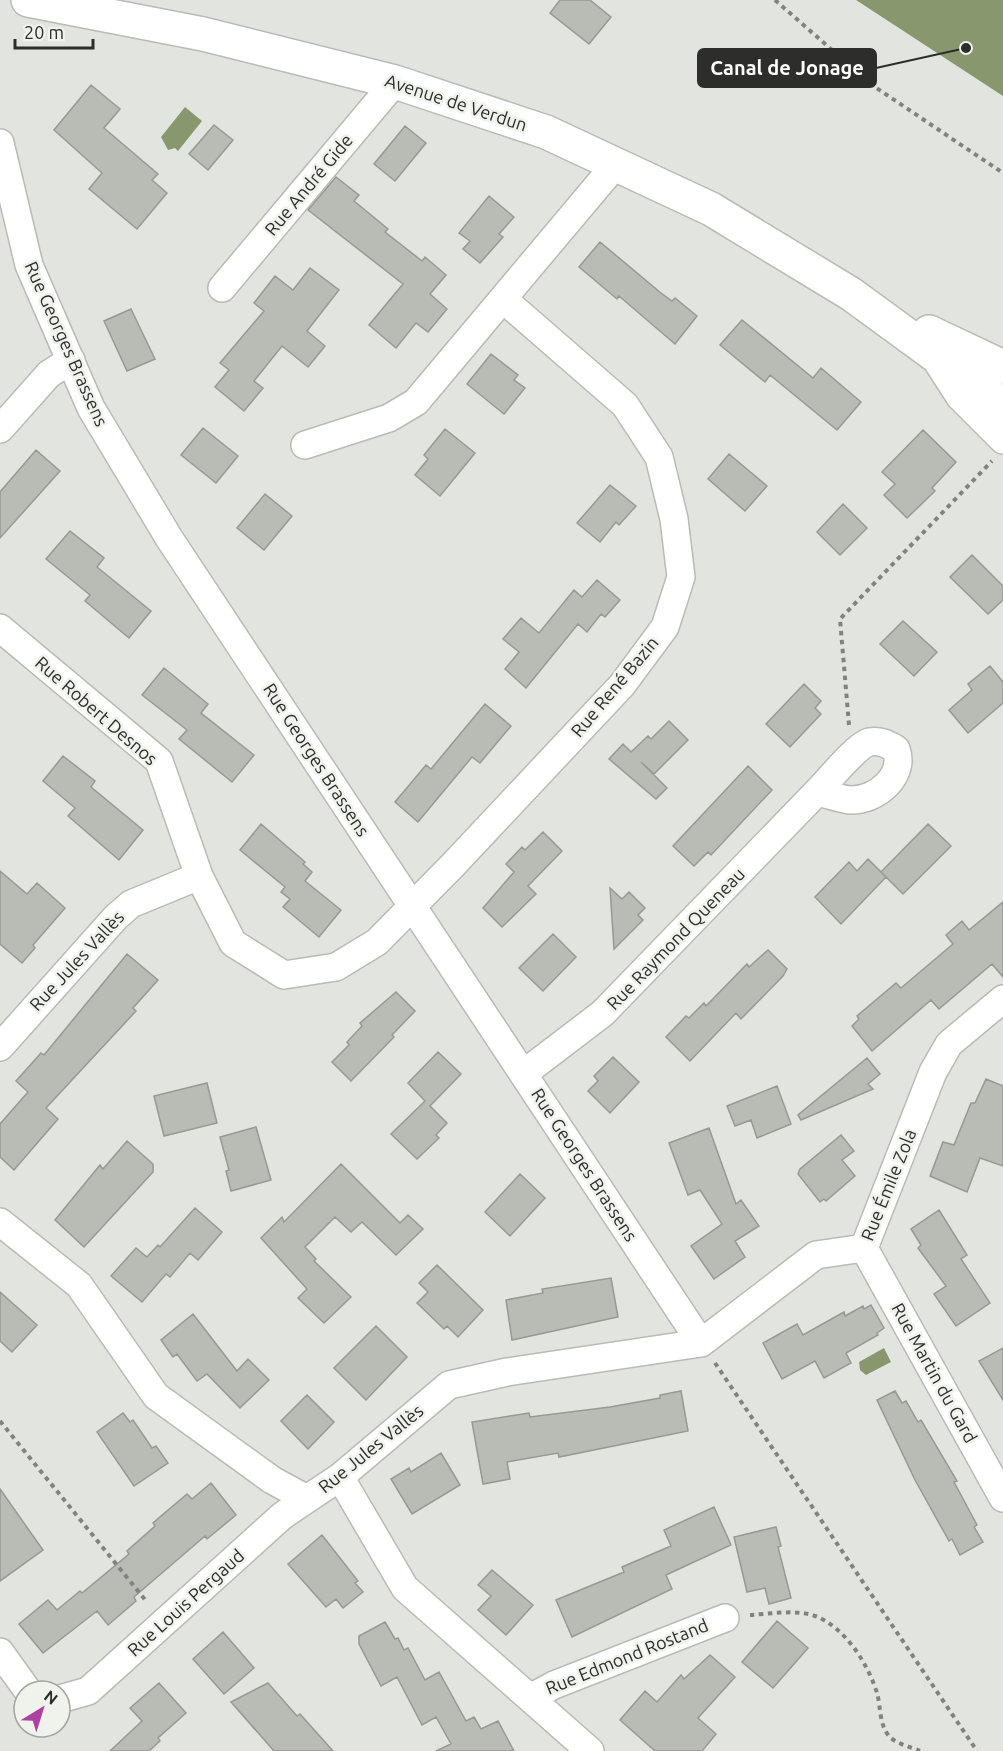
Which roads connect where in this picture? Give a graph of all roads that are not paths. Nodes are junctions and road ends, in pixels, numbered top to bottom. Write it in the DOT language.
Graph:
graph roads {
  1 [pos="28,0"];
  2 [pos="395,82"];
  3 [pos="0,142"];
  4 [pos="616,164"];
  5 [pos="222,288"];
  6 [pos="851,294"];
  7 [pos="503,299"];
  8 [pos="930,352"];
  9 [pos="70,360"];
  10 [pos="1003,367"];
  11 [pos="1003,405"];
  12 [pos="0,429"];
  13 [pos="305,445"];
  14 [pos="999,449"];
  15 [pos="0,628"];
  16 [pos="818,792"];
  17 [pos="199,876"];
  18 [pos="411,905"];
  19 [pos="1003,999"];
  20 [pos="4,1032"];
  21 [pos="524,1074"];
  22 [pos="0,1222"];
  23 [pos="864,1248"];
  24 [pos="701,1342"];
  25 [pos="340,1477"];
  26 [pos="1003,1498"];
  27 [pos="307,1499"];
  28 [pos="725,1618"];
  29 [pos="0,1652"];
  30 [pos="19,1679"];
  31 [pos="72,1696"];
  32 [pos="530,1698"];
  33 [pos="590,1751"];
  1 -- 2 [label="main road, Avenue de Verdun"];
  2 -- 4 [label="main road, Avenue de Verdun"];
  2 -- 5 [label="street, Rue André Gide"];
  3 -- 9 [label="street, Rue Georges Brassens"];
  4 -- 6 [label="main road, Avenue de Verdun"];
  4 -- 7 [label="street"];
  6 -- 8 [label="main road, Avenue de Verdun"];
  6 -- 10 [label="main road, Avenue de Verdun"];
  7 -- 13 [label="street"];
  7 -- 18 [label="street, Rue René Bazin"];
  8 -- 11 [label="main road, Avenue de Verdun"];
  8 -- 14 [label="street"];
  9 -- 12 [label="street"];
  9 -- 18 [label="street, Rue Georges Brassens"];
  15 -- 17 [label="street, Rue Robert Desnos"];
  16 -- 16 [label="street, Rue Raymond Queneau"];
  16 -- 21 [label="street, Rue Raymond Queneau"];
  17 -- 18 [label="street, Rue Robert Desnos"];
  17 -- 20 [label="street, Rue Jules Vallès"];
  18 -- 21 [label="street, Rue Georges Brassens"];
  19 -- 23 [label="street, Rue Émile Zola"];
  21 -- 24 [label="street, Rue Georges Brassens"];
  22 -- 27 [label="street, Rue Jules Vallès"];
  23 -- 24 [label="street, Rue Émile Zola"];
  23 -- 26 [label="street, Rue Martin du Gard"];
  24 -- 25 [label="street, Rue Jules Vallès"];
  25 -- 27 [label="street, Rue Jules Vallès"];
  25 -- 32 [label="street, Rue Edmond Rostand"];
  27 -- 31 [label="street, Rue Louis Pergaud"];
  28 -- 32 [label="street, Rue Edmond Rostand"];
  29 -- 30 [label="street"];
  32 -- 33 [label="street, Rue Edmond Rostand"];
}
